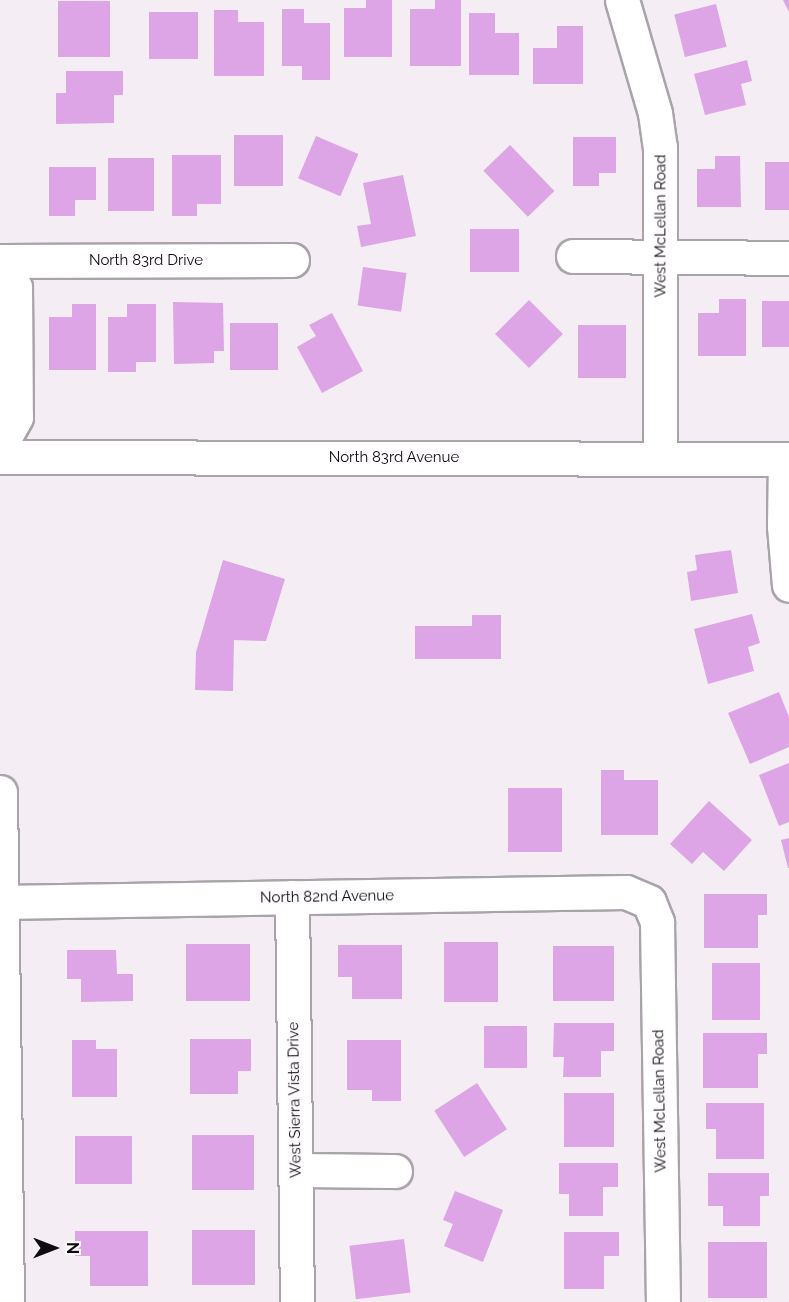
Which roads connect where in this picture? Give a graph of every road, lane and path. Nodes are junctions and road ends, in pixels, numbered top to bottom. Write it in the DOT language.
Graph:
graph roads {
  1 [pos="622,0"];
  2 [pos="573,256"];
  3 [pos="661,257"];
  4 [pos="789,258"];
  5 [pos="292,260"];
  6 [pos="0,263"];
  7 [pos="0,446"];
  8 [pos="0,457"];
  9 [pos="660,458"];
  10 [pos="787,459"];
  11 [pos="789,585"];
  12 [pos="0,792"];
  13 [pos="292,897"];
  14 [pos="1,902"];
  15 [pos="650,902"];
  16 [pos="296,1170"];
  17 [pos="396,1171"];
  18 [pos="8,1302"];
  19 [pos="297,1302"];
  20 [pos="663,1302"];
  1 -- 3 [label="street, West McLellan Road"];
  2 -- 3 [label="street"];
  3 -- 4 [label="street"];
  3 -- 9 [label="street, West McLellan Road"];
  5 -- 6 [label="street, North 83rd Drive"];
  6 -- 7 [label="street"];
  8 -- 9 [label="street, North 83rd Avenue"];
  9 -- 10 [label="street, North 83rd Avenue"];
  10 -- 11 [label="street"];
  12 -- 14 [label="street"];
  13 -- 14 [label="street, North 82nd Avenue"];
  13 -- 15 [label="street, North 82nd Avenue"];
  13 -- 16 [label="street, West Sierra Vista Drive"];
  14 -- 18 [label="street"];
  15 -- 20 [label="street, West McLellan Road"];
  16 -- 17 [label="street"];
  16 -- 19 [label="street, West Sierra Vista Drive"];
}
